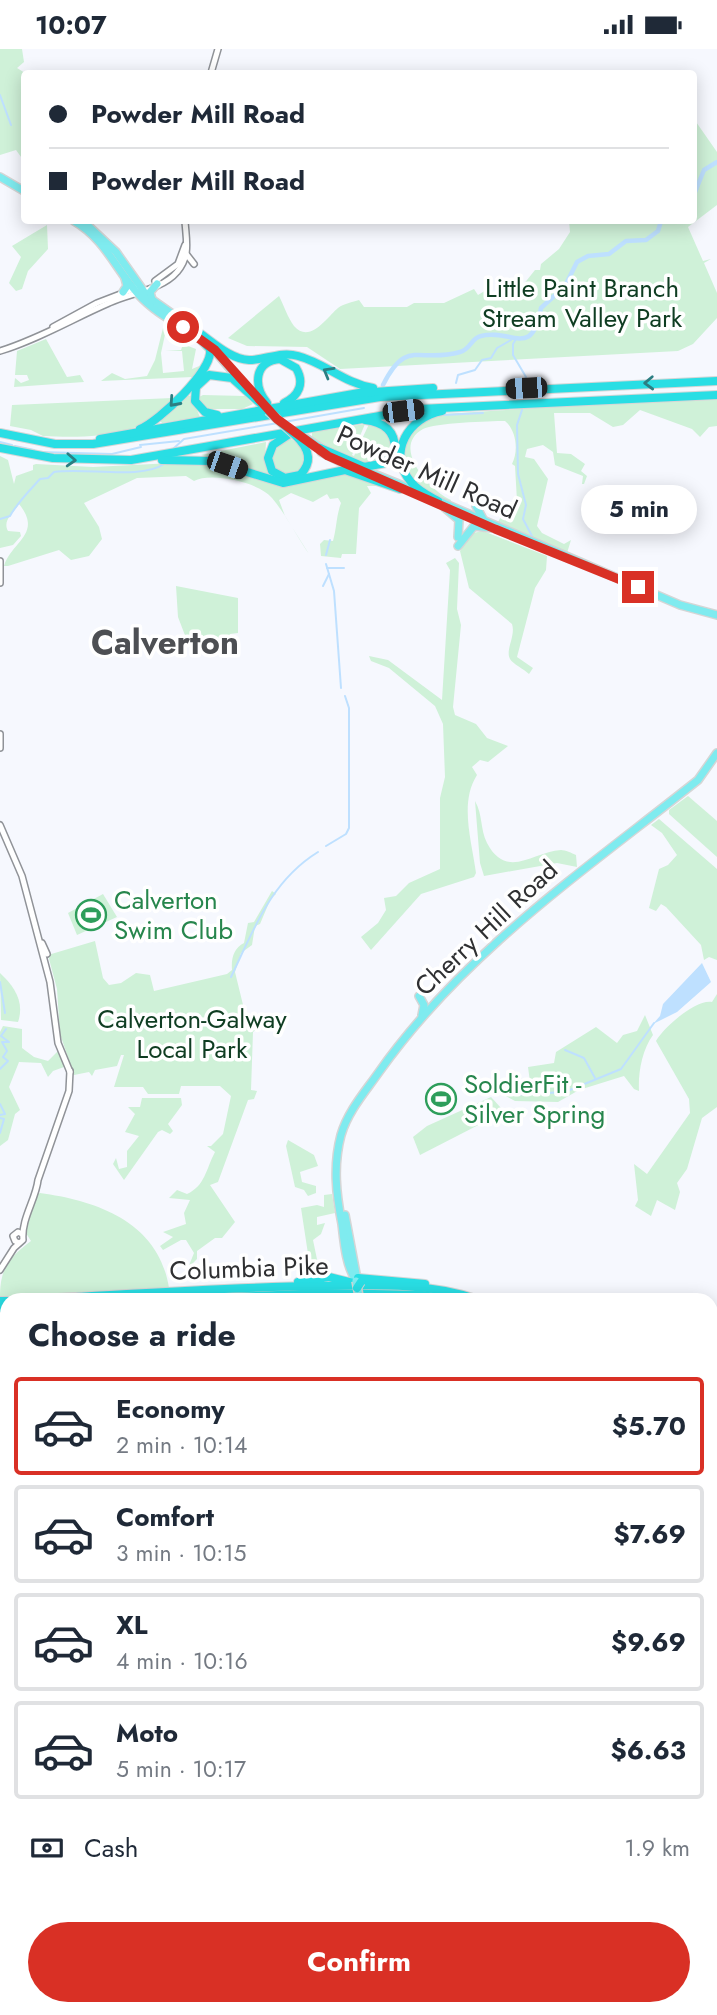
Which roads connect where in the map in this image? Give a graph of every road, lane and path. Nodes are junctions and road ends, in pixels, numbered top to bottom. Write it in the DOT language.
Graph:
graph roads {
  1 [pos="218,49"];
  2 [pos="212,70"];
  3 [pos="0,175"];
  4 [pos="21,187"];
  5 [pos="79,224"];
  6 [pos="86,224"];
  7 [pos="185,224"];
  8 [pos="94,232"];
  9 [pos="186,236"];
  10 [pos="187,255"];
  11 [pos="117,262"];
  12 [pos="194,264"];
  13 [pos="157,284"];
  14 [pos="138,289"];
  15 [pos="123,292"];
  16 [pos="152,300"];
  17 [pos="192,329"];
  18 [pos="29,341"];
  19 [pos="0,351"];
  20 [pos="717,381"];
  21 [pos="393,389"];
  22 [pos="500,390"];
  23 [pos="717,395"];
  24 [pos="518,403"];
  25 [pos="264,406"];
  26 [pos="244,413"];
  27 [pos="345,421"];
  28 [pos="289,426"];
  29 [pos="0,432"];
  30 [pos="300,434"];
  31 [pos="79,440"];
  32 [pos="0,447"];
  33 [pos="320,448"];
  34 [pos="131,460"];
  35 [pos="400,489"];
  36 [pos="442,504"];
  37 [pos="459,510"];
  38 [pos="495,527"];
  39 [pos="458,537"];
  40 [pos="458,547"];
  41 [pos="0,561"];
  42 [pos="0,583"];
  43 [pos="717,615"];
  44 [pos="0,734"];
  45 [pos="0,748"];
  46 [pos="717,753"];
  47 [pos="0,825"];
  48 [pos="419,996"];
  49 [pos="421,1018"];
  50 [pos="0,1270"];
  51 [pos="264,1287"];
  52 [pos="359,1288"];
  53 [pos="151,1293"];
  54 [pos="387,1293"];
  55 [pos="454,1293"];
  56 [pos="459,1293"];
  1 -- 2 [label="main road"];
  3 -- 4 [label="main road"];
  5 -- 8 [label="main road"];
  6 -- 8 [label="main road"];
  7 -- 9 [label="main road"];
  8 -- 11 [label="main road"];
  8 -- 14 [label="main road"];
  9 -- 10 [label="main road"];
  9 -- 14 [label="main road"];
  10 -- 12 [label="main road"];
  10 -- 13 [label="main road"];
  11 -- 14 [label="main road"];
  11 -- 15 [label="main road"];
  13 -- 14 [label="main road"];
  13 -- 16 [label="main road"];
  14 -- 15 [label="main road"];
  14 -- 16 [label="main road"];
  14 -- 17 [label="main road"];
  14 -- 18 [label="main road"];
  15 -- 18 [label="main road"];
  16 -- 17 [label="main road"];
  21 -- 17 [label="highway, one-way"];
  17 -- 25 [label="main road"];
  17 -- 31 [label="highway, one-way"];
  18 -- 19 [label="main road"];
  20 -- 22 [label="highway, one-way"];
  21 -- 22 [label="highway"];
  21 -- 25 [label="highway"];
  22 -- 29 [label="highway"];
  23 -- 24 [label="highway"];
  24 -- 27 [label="highway"];
  24 -- 36 [label="highway"];
  25 -- 25 [label="highway"];
  25 -- 26 [label="highway"];
  25 -- 26 [label="highway"];
  25 -- 28 [label="highway, bridge"];
  25 -- 30 [label="highway, bridge"];
  26 -- 31 [label="highway"];
  27 -- 30 [label="highway"];
  27 -- 33 [label="highway"];
  28 -- 30 [label="main road, Powder Mill Road, bridge"];
  29 -- 31 [label="highway"];
  30 -- 30 [label="highway"];
  30 -- 33 [label="main road, Powder Mill Road"];
  30 -- 34 [label="highway"];
  30 -- 35 [label="main road, Powder Mill Road"];
  32 -- 34 [label="highway, one-way"];
  33 -- 36 [label="main road, Powder Mill Road"];
  34 -- 35 [label="highway"];
  35 -- 36 [label="main road, Powder Mill Road"];
  36 -- 37 [label="main road, Powder Mill Road"];
  36 -- 38 [label="main road, Powder Mill Road"];
  36 -- 39 [label="main road"];
  37 -- 38 [label="main road, Powder Mill Road"];
  37 -- 38 [label="main road"];
  38 -- 40 [label="main road"];
  38 -- 43 [label="main road, Powder Mill Road"];
  41 -- 42 [label="main road"];
  44 -- 45 [label="main road"];
  46 -- 49 [label="main road, Cherry Hill Road"];
  47 -- 50 [label="main road"];
  48 -- 49 [label="main road"];
  49 -- 52 [label="main road, Cherry Hill Road"];
  51 -- 52 [label="highway"];
  51 -- 53 [label="highway, Columbia Pike"];
  51 -- 55 [label="highway, Columbia Pike"];
  52 -- 54 [label="highway"];
  52 -- 56 [label="highway"];
}
